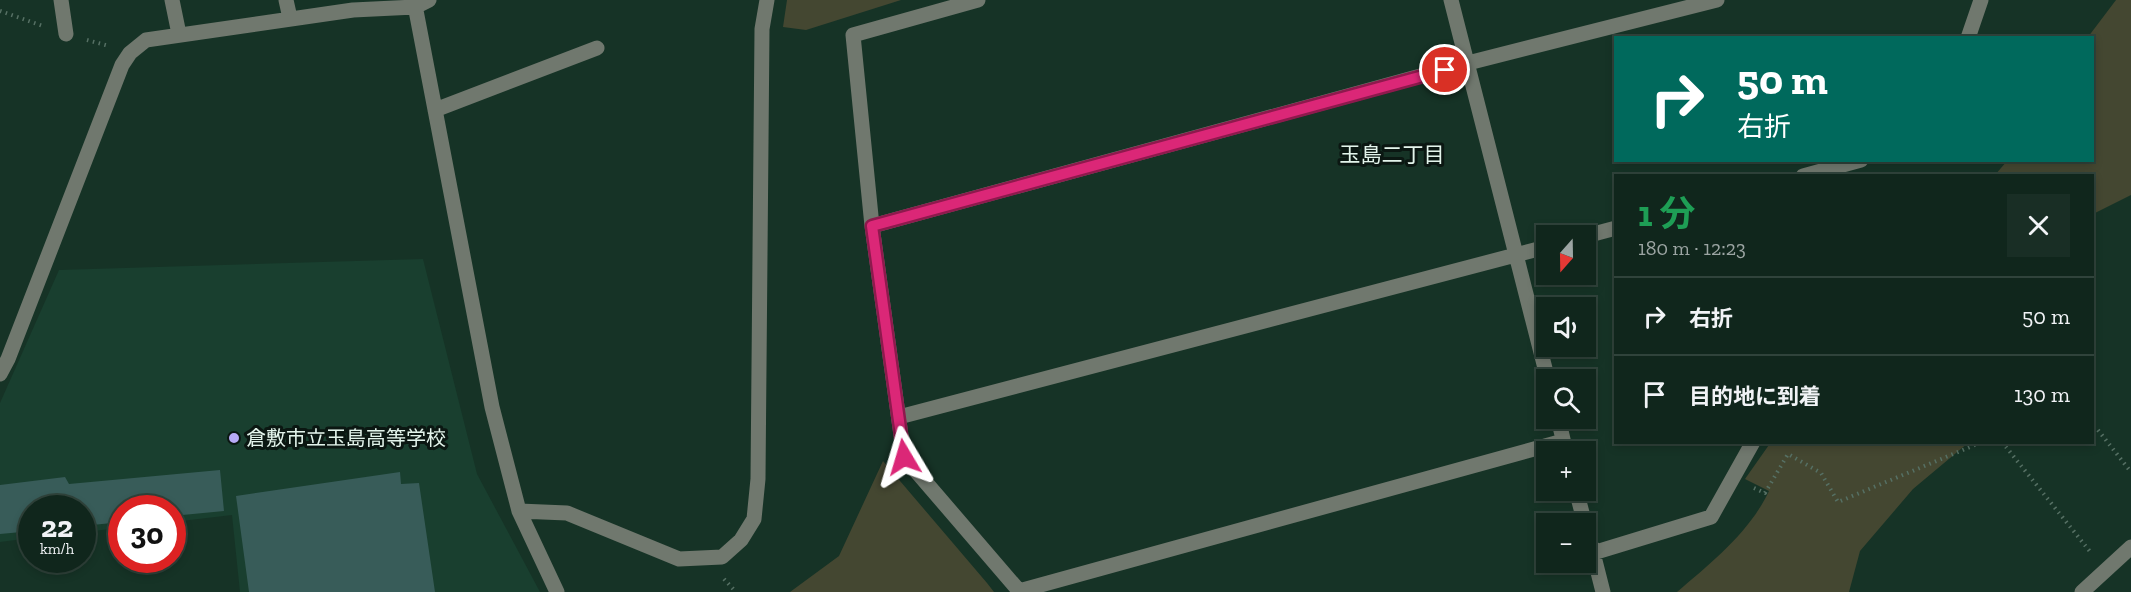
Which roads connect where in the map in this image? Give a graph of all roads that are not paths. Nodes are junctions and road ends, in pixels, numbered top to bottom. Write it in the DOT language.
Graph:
graph roads {
  1 [pos="61,0"];
  2 [pos="172,0"];
  3 [pos="286,0"];
  4 [pos="767,0"];
  5 [pos="978,0"];
  6 [pos="1451,0"];
  7 [pos="1717,0"];
  8 [pos="1981,0"];
  9 [pos="419,2"];
  10 [pos="290,18"];
  11 [pos="66,34"];
  12 [pos="179,34"];
  13 [pos="1969,36"];
  14 [pos="597,48"];
  15 [pos="1468,63"];
  16 [pos="435,110"];
  17 [pos="1856,162"];
  18 [pos="1833,172"];
  19 [pos="1818,174"];
  20 [pos="872,226"];
  21 [pos="1614,229"];
  22 [pos="1596,234"];
  23 [pos="1536,250"];
  24 [pos="1517,255"];
  25 [pos="1545,369"];
  26 [pos="0,374"];
  27 [pos="899,417"];
  28 [pos="1752,444"];
  29 [pos="1536,454"];
  30 [pos="519,511"];
  31 [pos="2131,547"];
  32 [pos="1596,552"];
  33 [pos="1596,565"];
  34 [pos="1020,591"];
  35 [pos="557,592"];
  36 [pos="1603,592"];
  37 [pos="2082,592"];
  1 -- 11 [label="street"];
  2 -- 12 [label="street"];
  3 -- 10 [label="street"];
  4 -- 30 [label="street"];
  5 -- 20 [label="street"];
  6 -- 15 [label="street"];
  7 -- 15 [label="street"];
  8 -- 13 [label="street"];
  9 -- 10 [label="street"];
  9 -- 16 [label="street"];
  10 -- 12 [label="street"];
  12 -- 26 [label="street"];
  14 -- 16 [label="street"];
  15 -- 20 [label="street"];
  15 -- 24 [label="street"];
  16 -- 30 [label="street"];
  17 -- 18 [label="street"];
  18 -- 19 [label="street"];
  20 -- 27 [label="street"];
  21 -- 22 [label="street"];
  23 -- 24 [label="street"];
  24 -- 25 [label="street"];
  24 -- 27 [label="street"];
  27 -- 34 [label="street"];
  28 -- 32 [label="street"];
  29 -- 34 [label="street"];
  30 -- 35 [label="street"];
  31 -- 37 [label="street"];
  33 -- 36 [label="street"];
}
